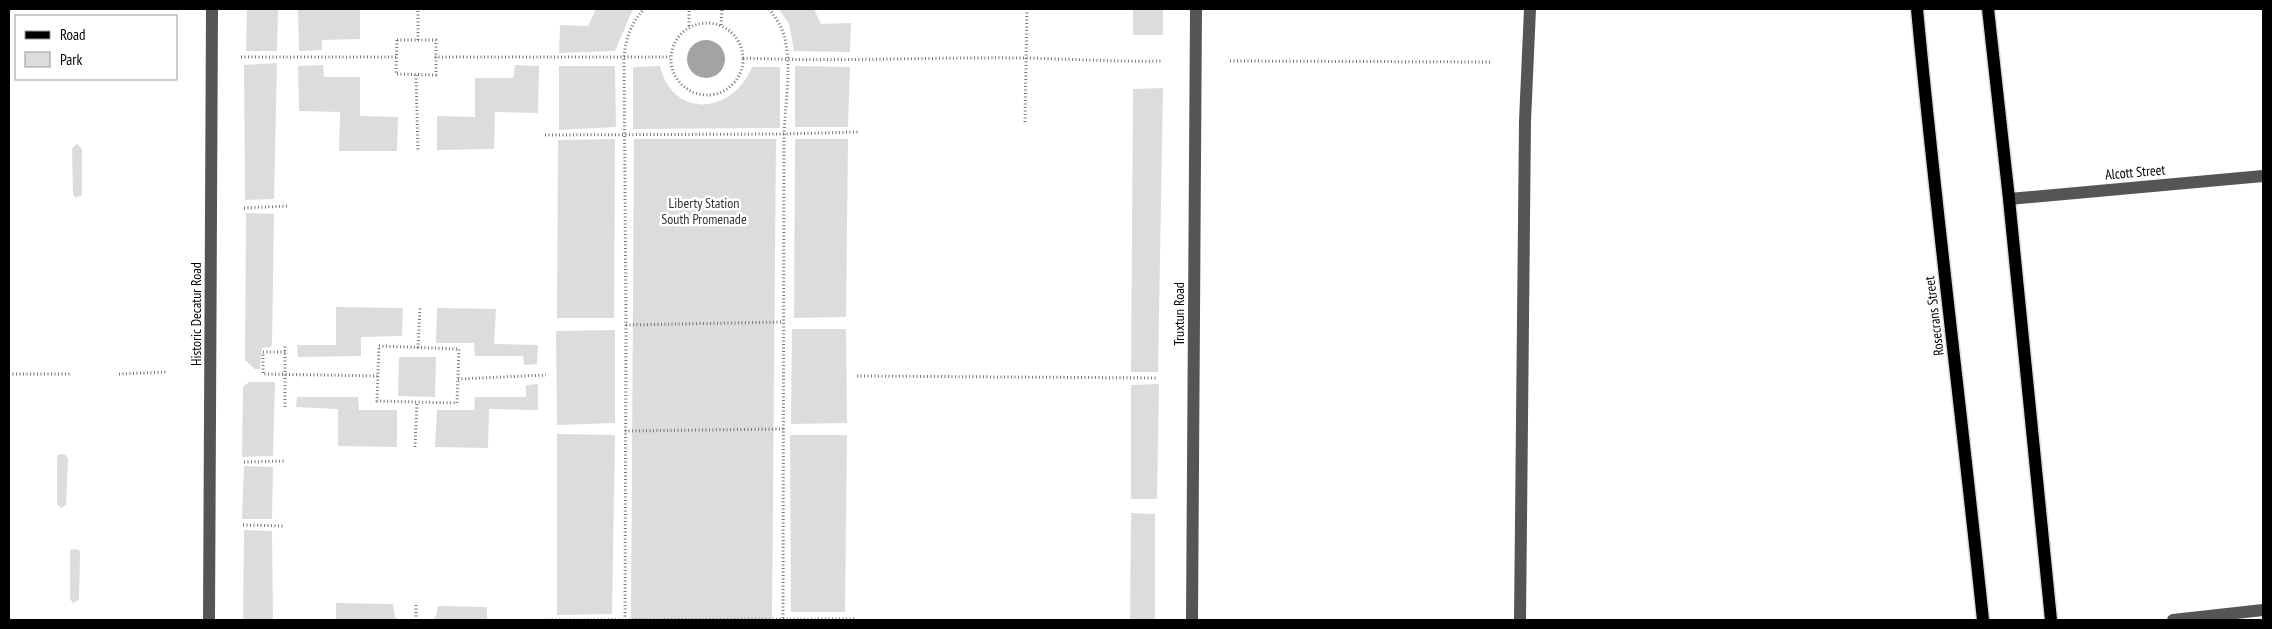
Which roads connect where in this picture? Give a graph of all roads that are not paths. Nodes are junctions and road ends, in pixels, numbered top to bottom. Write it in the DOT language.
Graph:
graph roads {
  1 [pos="212,9"];
  2 [pos="1196,9"];
  3 [pos="1530,9"];
  4 [pos="1917,9"];
  5 [pos="1988,9"];
  6 [pos="2263,176"];
  7 [pos="2009,199"];
  8 [pos="2263,610"];
  9 [pos="209,620"];
  10 [pos="1192,620"];
  11 [pos="1520,620"];
  12 [pos="1982,620"];
  13 [pos="2051,620"];
  14 [pos="2173,620"];
  1 -- 9 [label="street, Historic Decatur Road"];
  2 -- 10 [label="street, Truxtun Road"];
  3 -- 11 [label="street"];
  4 -- 12 [label="main road, Rosecrans Street"];
  5 -- 7 [label="main road"];
  6 -- 7 [label="street, Alcott Street"];
  7 -- 13 [label="main road"];
  8 -- 14 [label="street"];
}
